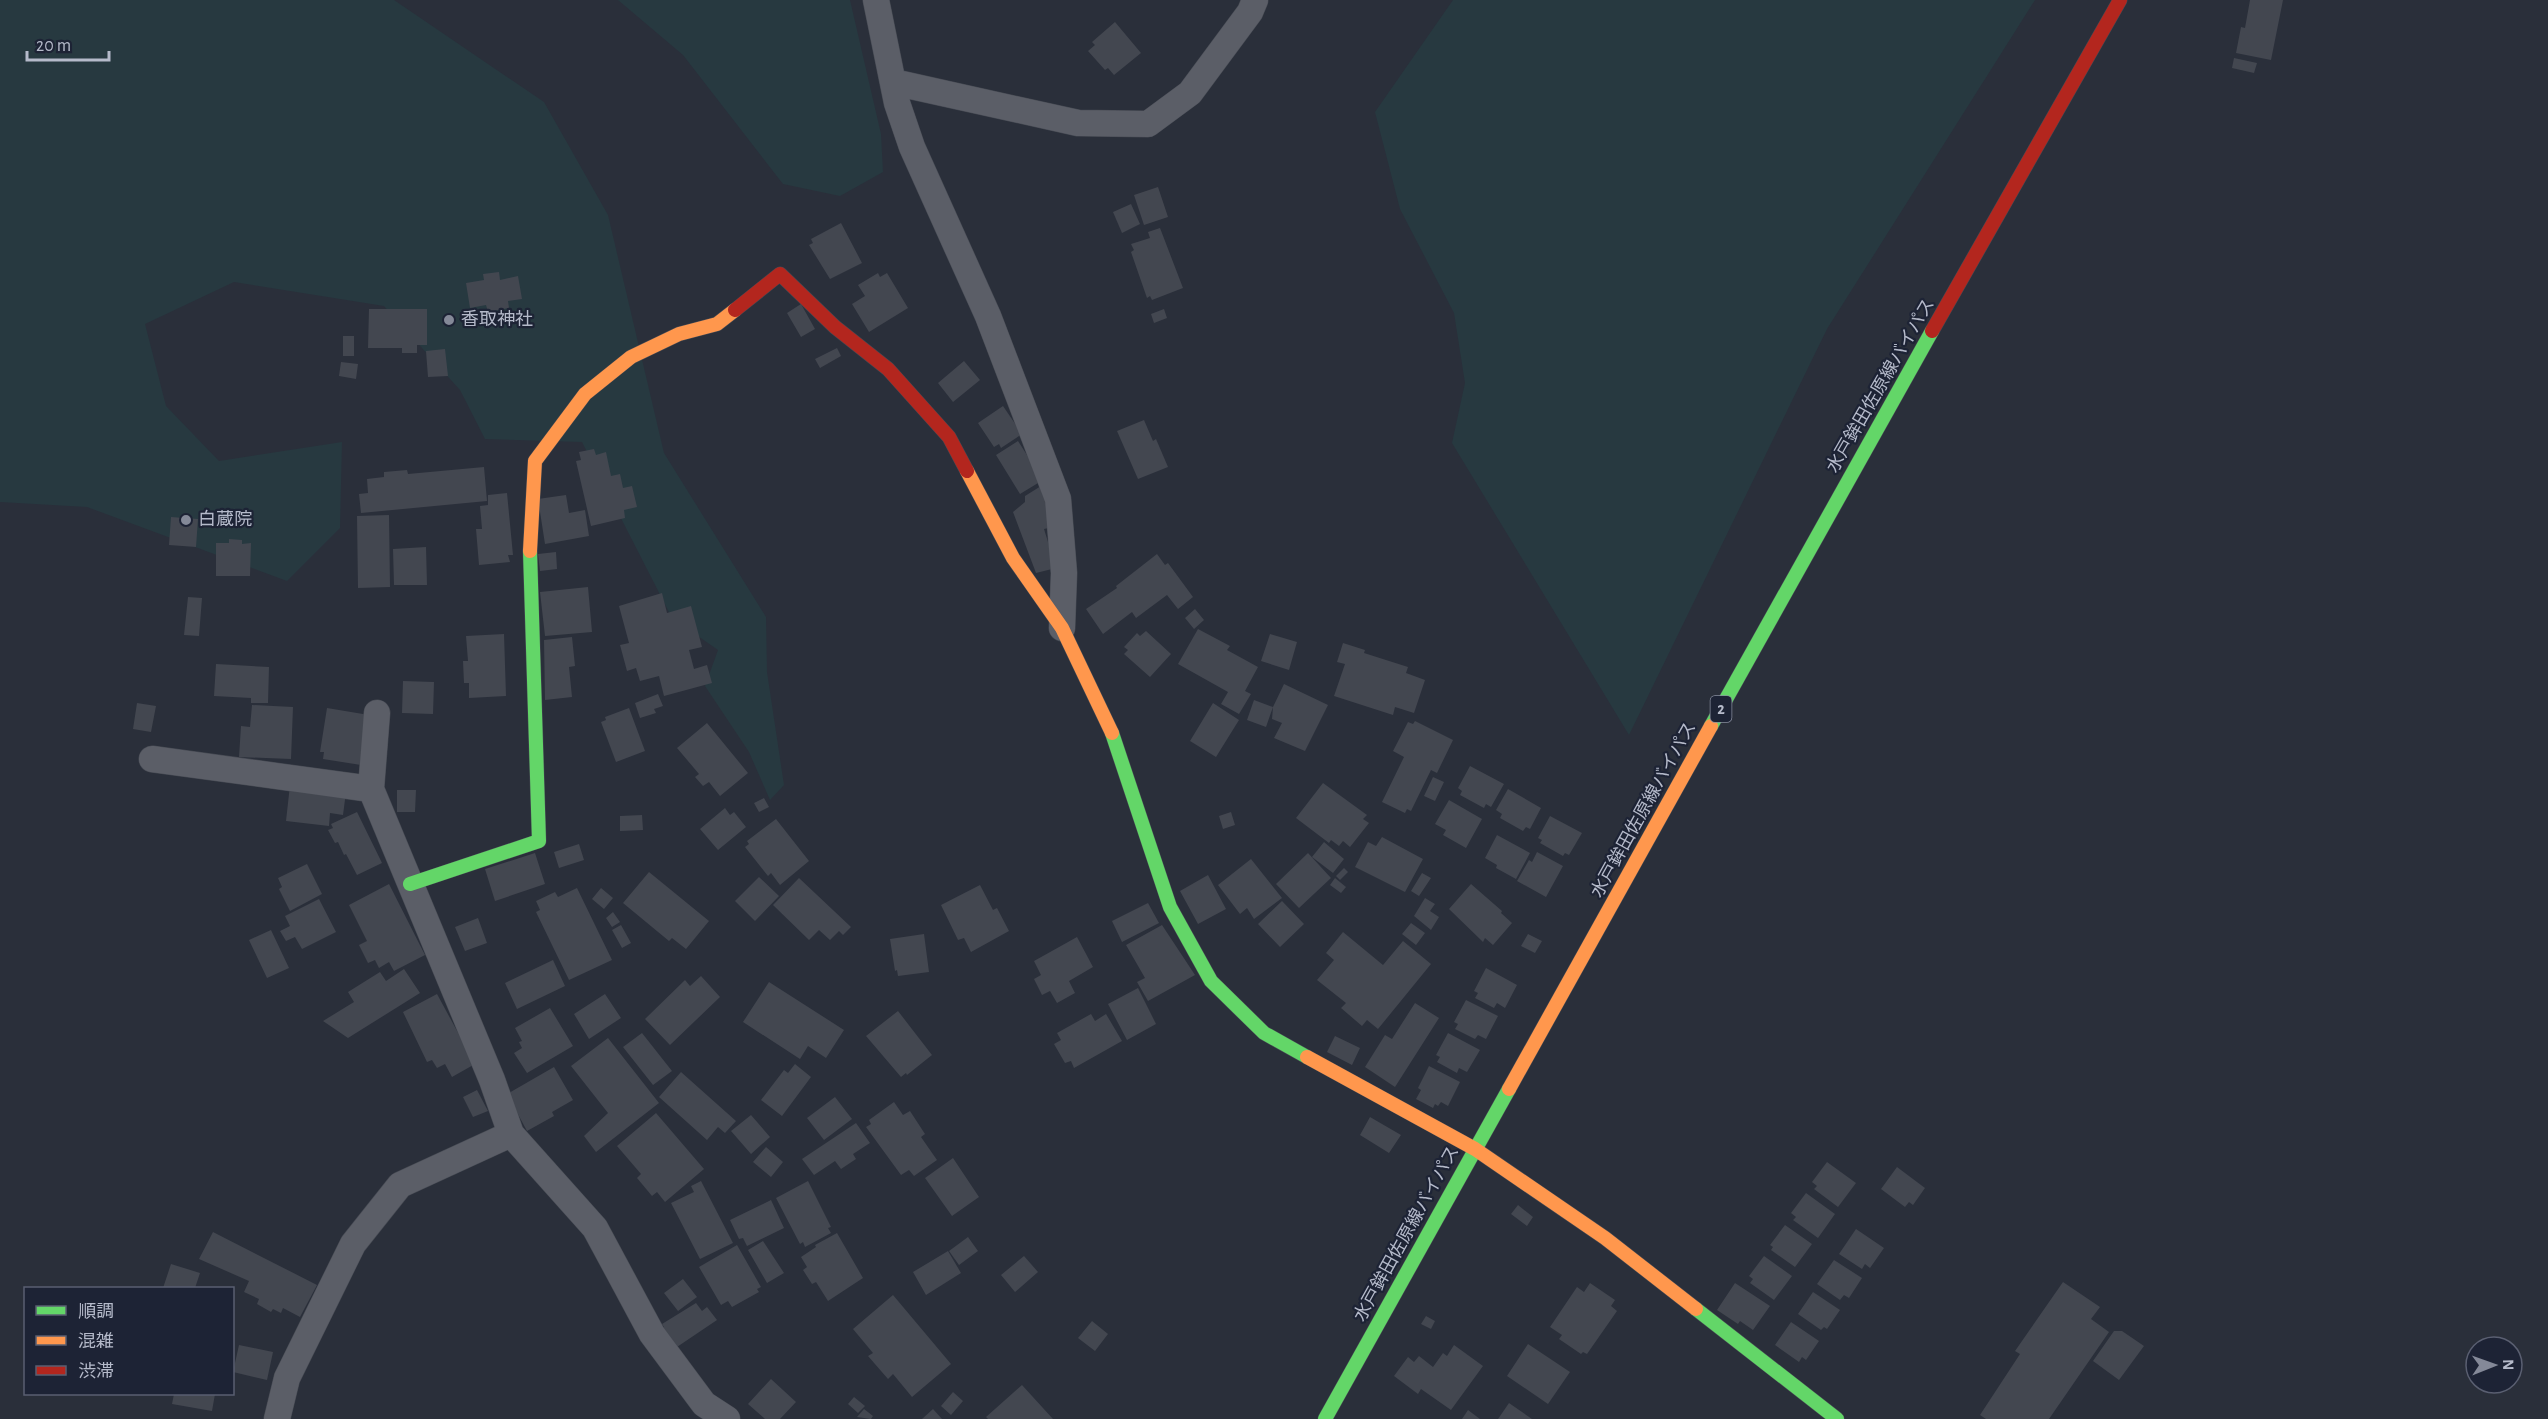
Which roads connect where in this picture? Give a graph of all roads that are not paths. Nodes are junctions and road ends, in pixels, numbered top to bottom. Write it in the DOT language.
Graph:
graph roads {
  1 [pos="876,0"];
  2 [pos="1255,0"];
  3 [pos="2120,0"];
  4 [pos="893,82"];
  5 [pos="1062,628"];
  6 [pos="377,713"];
  7 [pos="152,759"];
  8 [pos="371,789"];
  9 [pos="410,884"];
  10 [pos="511,1134"];
  11 [pos="1475,1149"];
  12 [pos="277,1419"];
  13 [pos="727,1419"];
  14 [pos="1325,1419"];
  15 [pos="1837,1419"];
  1 -- 4 [label="street"];
  2 -- 4 [label="street"];
  3 -- 11 [label="street, 水戸鉾田佐原線バイパス / 2"];
  4 -- 5 [label="street"];
  5 -- 9 [label="street"];
  5 -- 11 [label="street"];
  6 -- 8 [label="street"];
  7 -- 8 [label="street"];
  8 -- 9 [label="street"];
  9 -- 10 [label="street"];
  10 -- 12 [label="street"];
  10 -- 13 [label="street"];
  11 -- 14 [label="street, 水戸鉾田佐原線バイパス / 2"];
  11 -- 15 [label="street"];
}
